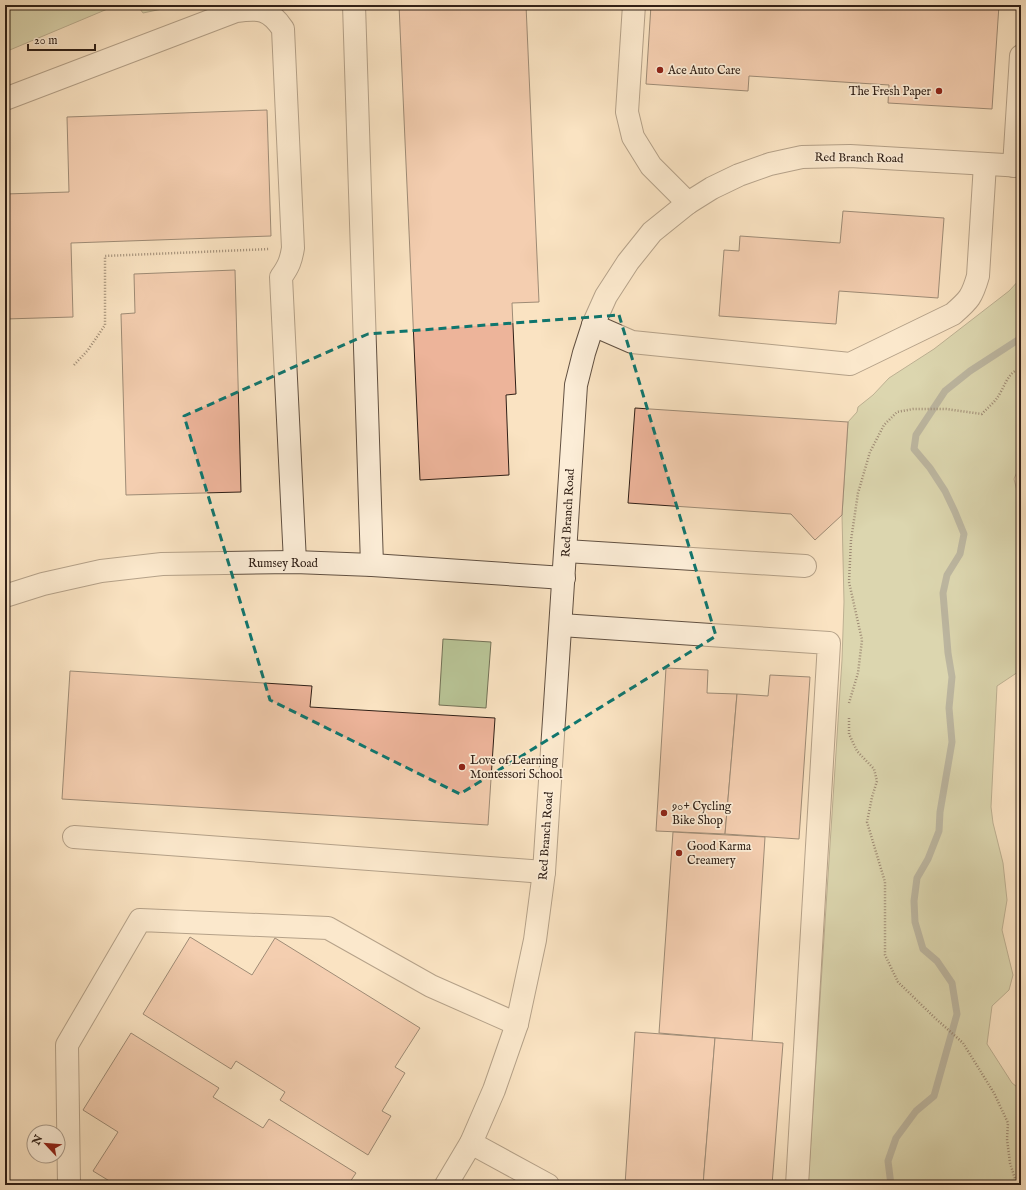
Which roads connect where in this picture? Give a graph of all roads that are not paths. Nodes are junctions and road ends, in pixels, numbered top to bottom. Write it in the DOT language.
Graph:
graph roads {
  1 [pos="354,5"];
  2 [pos="634,5"];
  3 [pos="1021,56"];
  4 [pos="5,99"];
  5 [pos="985,164"];
  6 [pos="1018,166"];
  7 [pos="688,203"];
  8 [pos="593,325"];
  9 [pos="566,550"];
  10 [pos="295,562"];
  11 [pos="372,565"];
  12 [pos="805,566"];
  13 [pos="564,578"];
  14 [pos="5,596"];
  15 [pos="561,625"];
  16 [pos="74,837"];
  17 [pos="544,872"];
  18 [pos="517,1024"];
  19 [pos="470,1143"];
  20 [pos="70,1185"];
  21 [pos="446,1185"];
  22 [pos="548,1185"];
  23 [pos="797,1185"];
  1 -- 11 [label="street"];
  2 -- 7 [label="street"];
  3 -- 6 [label="street"];
  4 -- 10 [label="street"];
  5 -- 6 [label="street, Red Branch Road"];
  5 -- 7 [label="street, Red Branch Road"];
  5 -- 8 [label="street"];
  7 -- 8 [label="street, Red Branch Road"];
  8 -- 9 [label="street, Red Branch Road"];
  9 -- 12 [label="street"];
  9 -- 13 [label="street, Red Branch Road"];
  10 -- 11 [label="street, Rumsey Road"];
  10 -- 14 [label="street, Rumsey Road"];
  11 -- 13 [label="street, Rumsey Road"];
  13 -- 15 [label="street, Red Branch Road"];
  15 -- 17 [label="street, Red Branch Road"];
  15 -- 23 [label="street"];
  16 -- 17 [label="street"];
  17 -- 18 [label="street, Red Branch Road"];
  18 -- 19 [label="street, Red Branch Road"];
  18 -- 20 [label="street"];
  19 -- 21 [label="street, Red Branch Road"];
  19 -- 22 [label="street"];
}
